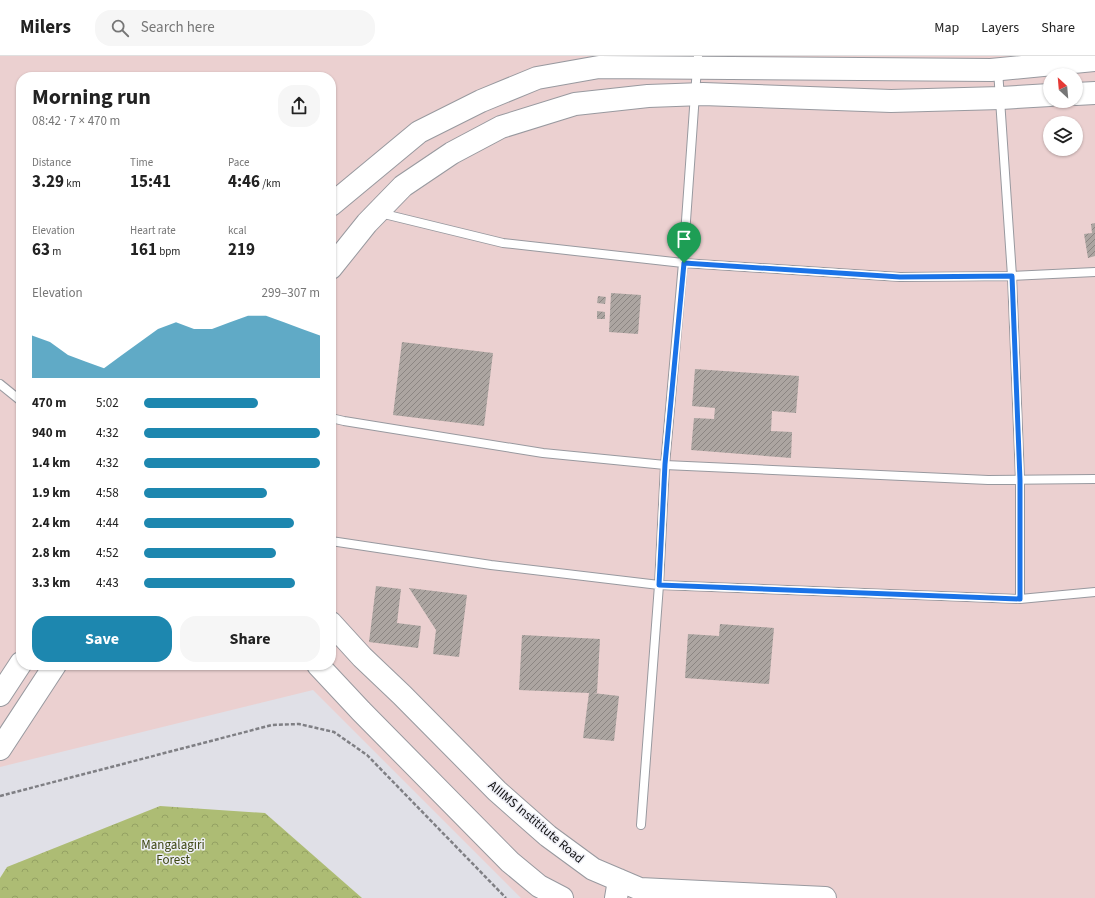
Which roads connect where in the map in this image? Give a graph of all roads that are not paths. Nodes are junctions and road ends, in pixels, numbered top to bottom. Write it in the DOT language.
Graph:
graph roads {
  1 [pos="1095,60"];
  2 [pos="698,62"];
  3 [pos="998,69"];
  4 [pos="1095,93"];
  5 [pos="694,94"];
  6 [pos="1083,94"];
  7 [pos="1043,96"];
  8 [pos="1000,98"];
  9 [pos="336,201"];
  10 [pos="378,212"];
  11 [pos="336,262"];
  12 [pos="684,263"];
  13 [pos="1095,272"];
  14 [pos="1012,276"];
  15 [pos="0,384"];
  16 [pos="16,397"];
  17 [pos="336,419"];
  18 [pos="665,464"];
  19 [pos="1095,479"];
  20 [pos="1020,480"];
  21 [pos="336,542"];
  22 [pos="659,585"];
  23 [pos="1095,592"];
  24 [pos="1020,599"];
  25 [pos="336,628"];
  26 [pos="17,670"];
  27 [pos="52,670"];
  28 [pos="323,670"];
  29 [pos="0,695"];
  30 [pos="0,749"];
  31 [pos="641,826"];
  32 [pos="617,889"];
  33 [pos="562,898"];
  34 [pos="825,898"];
  1 -- 3 [label="street"];
  2 -- 3 [label="street"];
  2 -- 5 [label="lane"];
  2 -- 9 [label="street"];
  3 -- 8 [label="lane"];
  4 -- 6 [label="street"];
  5 -- 8 [label="street"];
  5 -- 10 [label="street"];
  5 -- 12 [label="lane"];
  7 -- 8 [label="street"];
  8 -- 14 [label="lane"];
  10 -- 11 [label="street"];
  10 -- 12 [label="lane"];
  12 -- 14 [label="lane"];
  12 -- 18 [label="lane"];
  13 -- 14 [label="lane"];
  14 -- 20 [label="lane"];
  15 -- 16 [label="lane"];
  17 -- 18 [label="lane"];
  18 -- 20 [label="lane"];
  18 -- 22 [label="lane"];
  19 -- 20 [label="lane"];
  20 -- 24 [label="lane"];
  21 -- 22 [label="lane"];
  22 -- 24 [label="lane"];
  22 -- 31 [label="lane"];
  23 -- 24 [label="lane"];
  25 -- 32 [label="street, AIIIMS Instititute Road"];
  26 -- 29 [label="street"];
  27 -- 30 [label="street"];
  28 -- 33 [label="street"];
  32 -- 34 [label="street, AIIIMS Instititute Road"];
}
